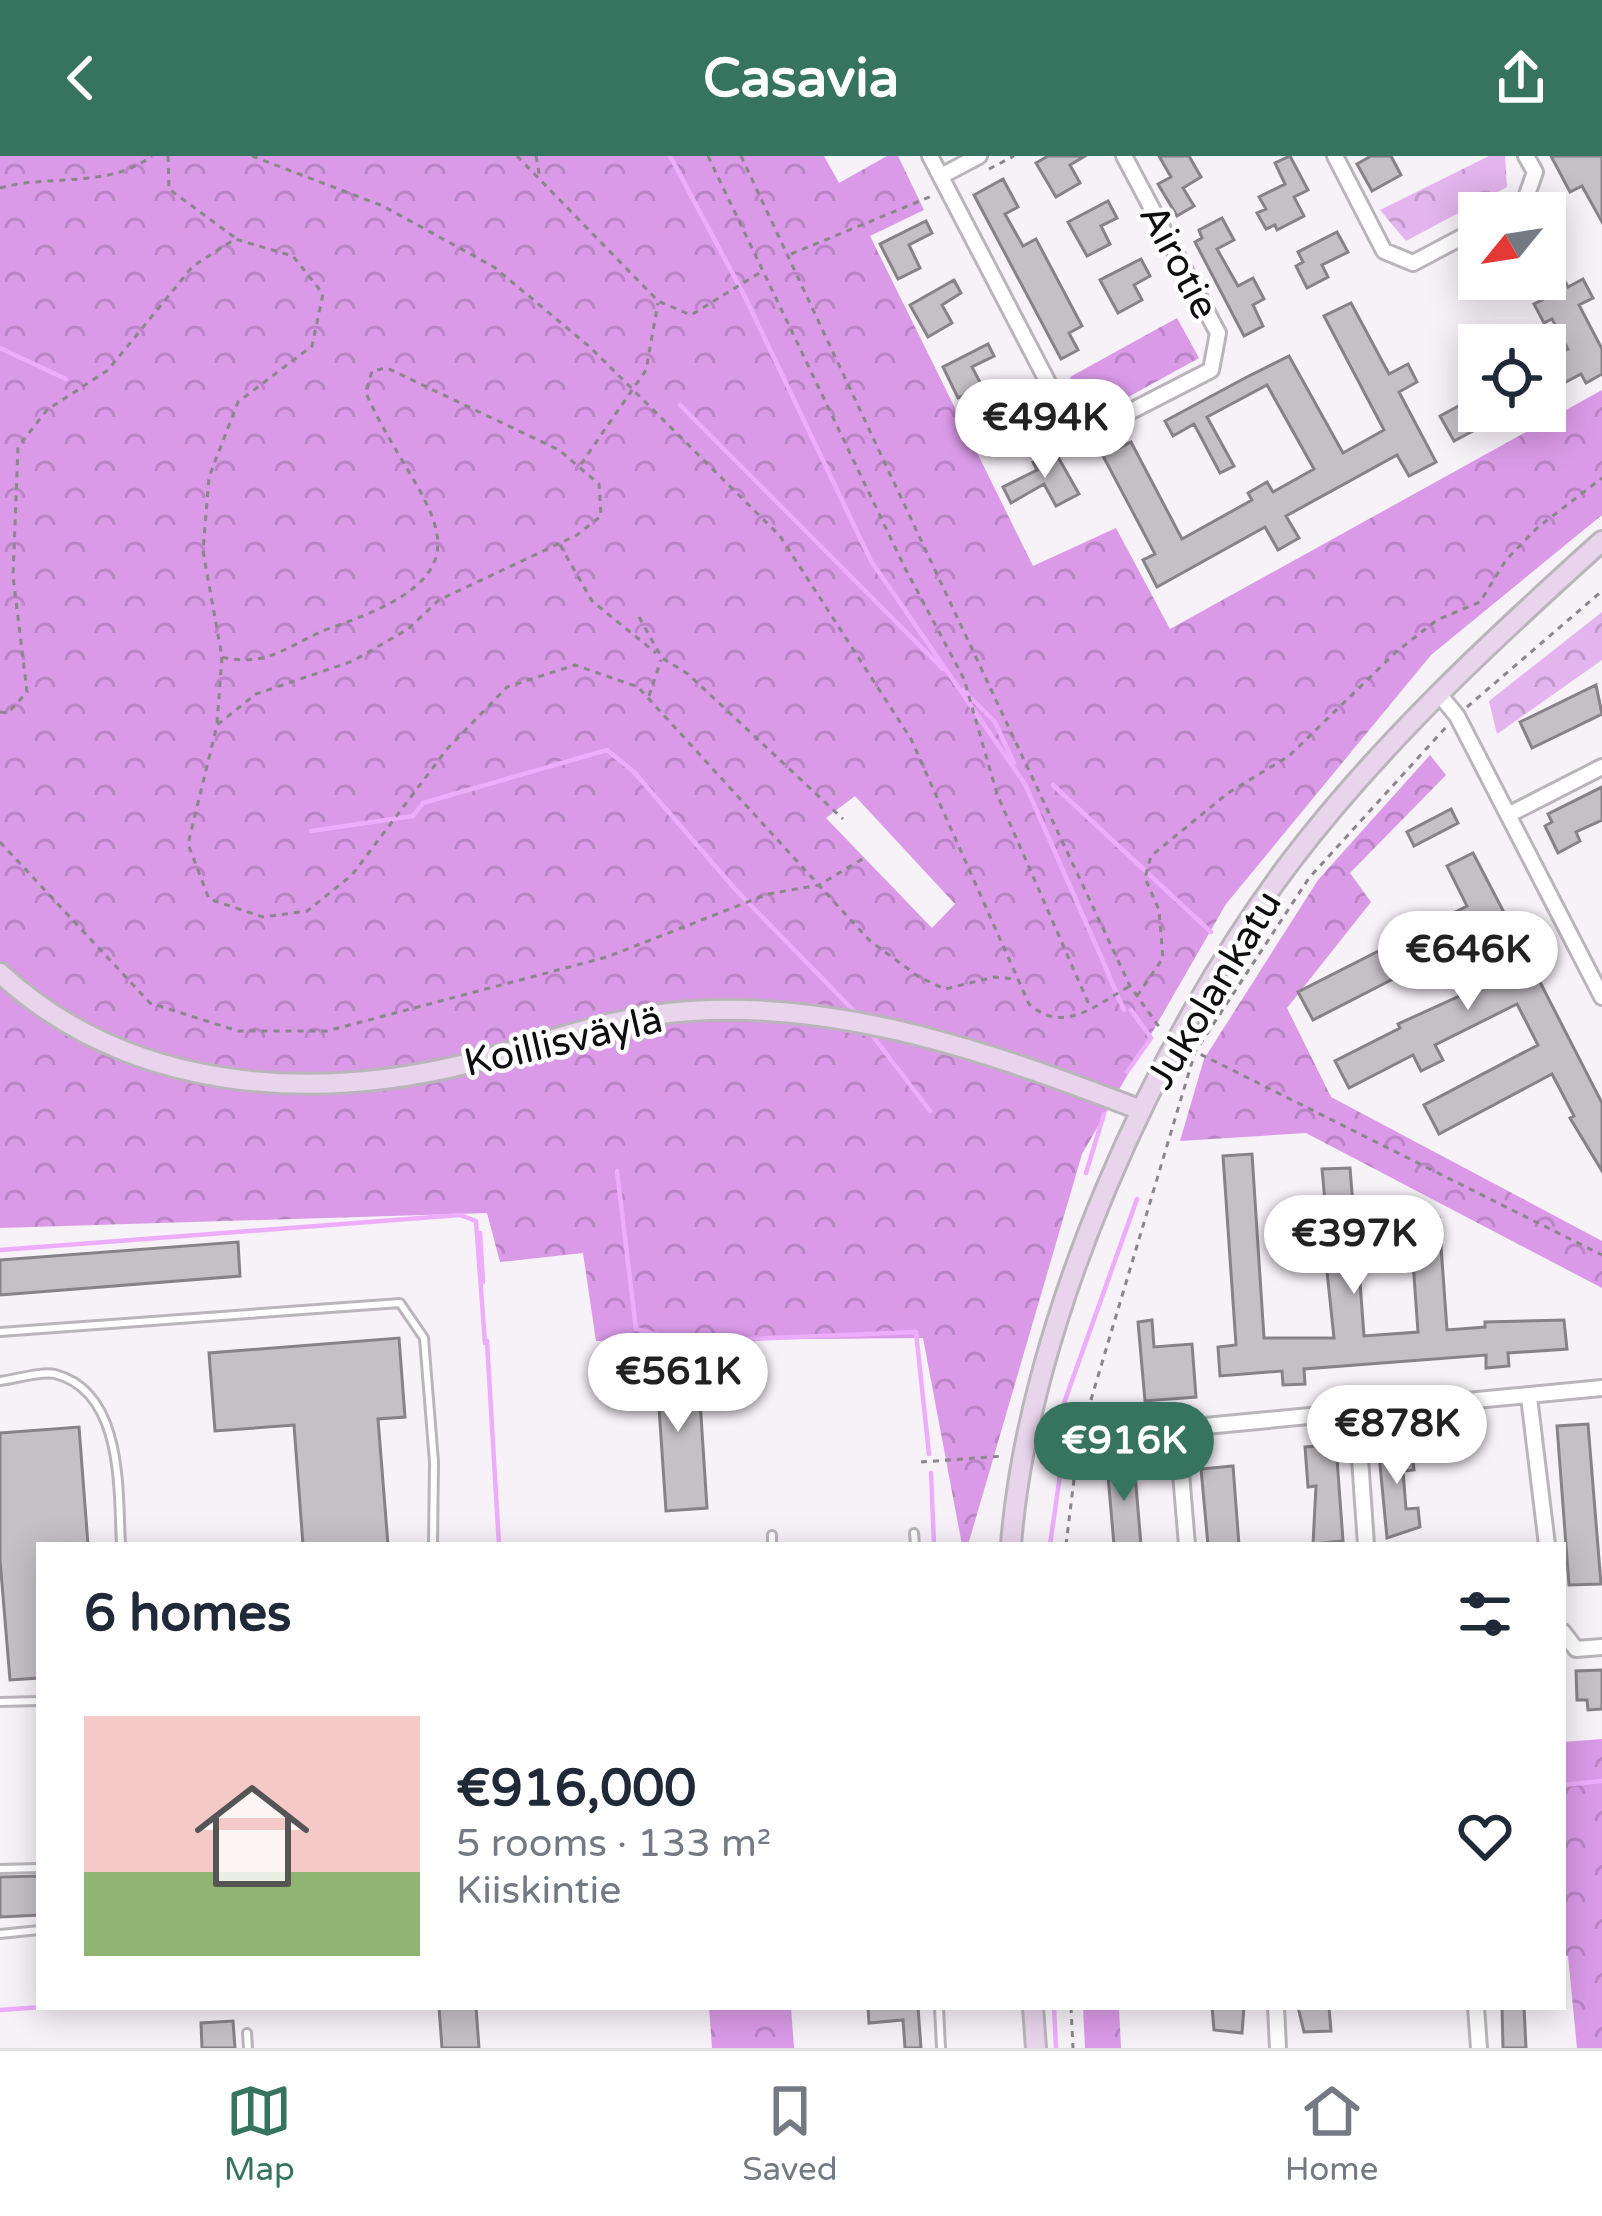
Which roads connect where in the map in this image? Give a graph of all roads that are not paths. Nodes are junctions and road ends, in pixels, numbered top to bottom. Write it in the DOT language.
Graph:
graph roads {
  1 [pos="930,156"];
  2 [pos="979,156"];
  3 [pos="1124,156"];
  4 [pos="1335,156"];
  5 [pos="1526,156"];
  6 [pos="945,183"];
  7 [pos="1528,192"];
  8 [pos="1458,240"];
  9 [pos="1602,542"];
  10 [pos="1439,694"];
  11 [pos="1602,767"];
  12 [pos="1508,815"];
  13 [pos="1596,971"];
  14 [pos="0,973"];
  15 [pos="1602,998"];
  16 [pos="1141,1110"];
  17 [pos="0,1332"];
  18 [pos="0,1381"];
  19 [pos="1602,1388"];
  20 [pos="1529,1397"];
  21 [pos="1358,1415"];
  22 [pos="1177,1426"];
  23 [pos="1032,1430"];
  24 [pos="914,1533"];
  25 [pos="121,1542"];
  26 [pos="433,1542"];
  27 [pos="915,1542"];
  28 [pos="1012,1542"];
  29 [pos="1187,1542"];
  30 [pos="1366,1542"];
  31 [pos="1547,1542"];
  32 [pos="1566,1636"];
  33 [pos="1602,1647"];
  34 [pos="36,1701"];
  35 [pos="0,1702"];
  36 [pos="36,1868"];
  37 [pos="0,1869"];
  38 [pos="36,1930"];
  39 [pos="0,1934"];
  40 [pos="939,2010"];
  41 [pos="1033,2010"];
  42 [pos="1276,2010"];
  43 [pos="1476,2010"];
  44 [pos="247,2033"];
  45 [pos="248,2048"];
  46 [pos="941,2048"];
  47 [pos="1036,2048"];
  48 [pos="1277,2048"];
  49 [pos="1479,2048"];
  1 -- 6 [label="street"];
  2 -- 6 [label="street"];
  3 -- 6 [label="street, Airotie"];
  4 -- 8 [label="street"];
  5 -- 7 [label="street"];
  9 -- 10 [label="main road, Jukolankatu"];
  10 -- 12 [label="street"];
  10 -- 16 [label="main road, Jukolankatu"];
  11 -- 12 [label="street"];
  12 -- 13 [label="street"];
  13 -- 15 [label="street"];
  14 -- 16 [label="main road, Koillisväylä"];
  16 -- 23 [label="main road, Jukolankatu"];
  17 -- 26 [label="lane"];
  18 -- 25 [label="lane"];
  19 -- 20 [label="street"];
  20 -- 21 [label="street"];
  20 -- 31 [label="street"];
  21 -- 22 [label="street"];
  21 -- 30 [label="street"];
  22 -- 23 [label="street"];
  22 -- 29 [label="street"];
  23 -- 28 [label="main road, Jukolankatu"];
  24 -- 27 [label="lane"];
  32 -- 33 [label="street"];
  34 -- 35 [label="lane"];
  36 -- 37 [label="lane"];
  38 -- 39 [label="lane"];
  40 -- 46 [label="lane"];
  41 -- 47 [label="main road"];
  42 -- 48 [label="street"];
  43 -- 49 [label="street"];
  44 -- 45 [label="lane"];
}
